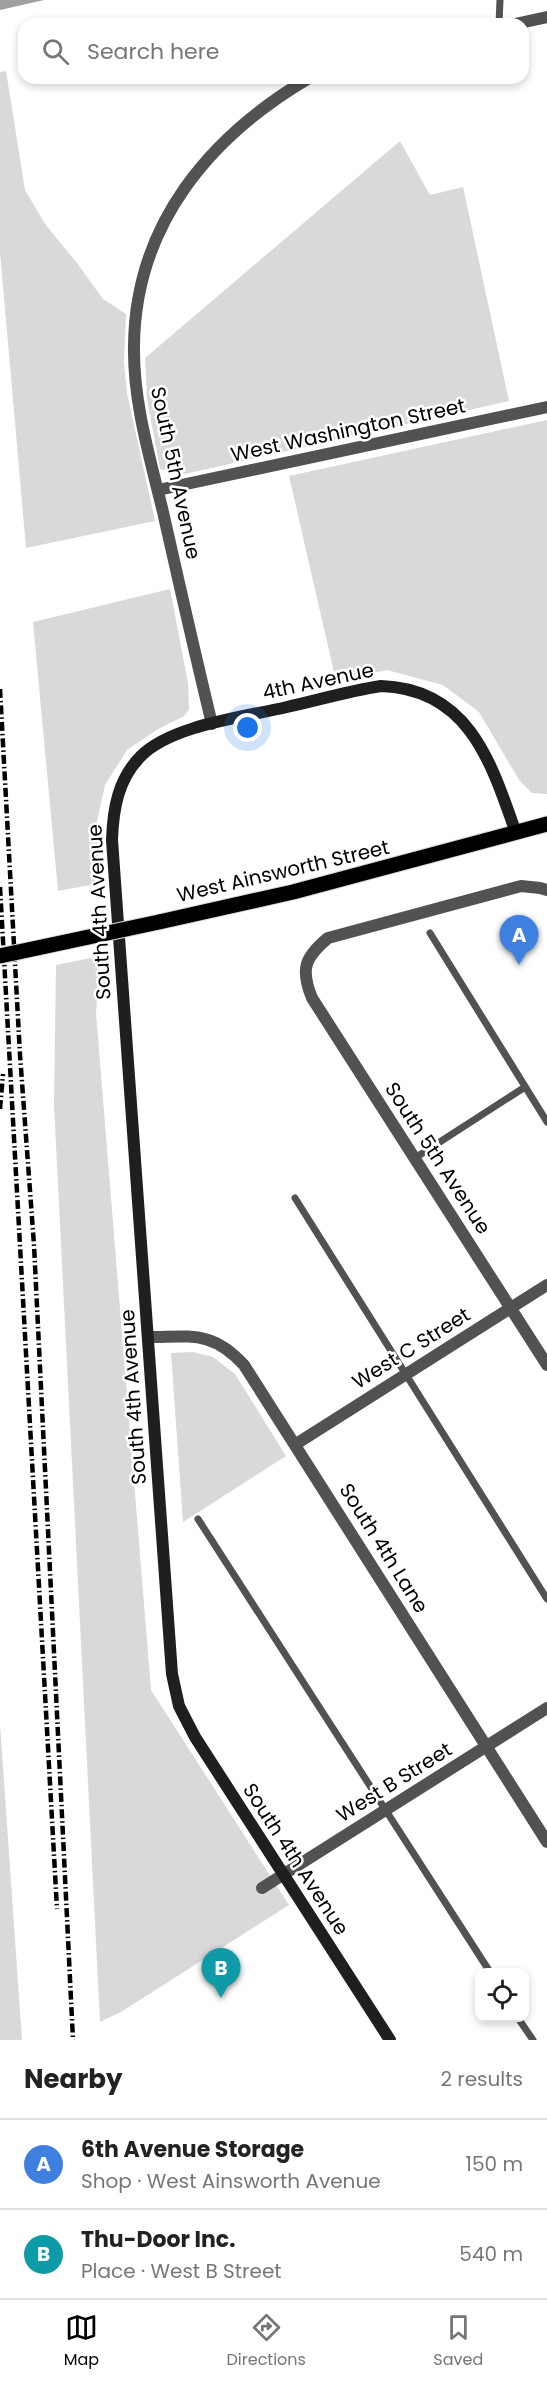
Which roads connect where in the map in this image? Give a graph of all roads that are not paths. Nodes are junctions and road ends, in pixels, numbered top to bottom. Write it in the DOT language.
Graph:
graph roads {
  1 [pos="500,0"];
  2 [pos="547,17"];
  3 [pos="499,18"];
  4 [pos="529,21"];
  5 [pos="298,84"];
  6 [pos="547,407"];
  7 [pos="158,490"];
  8 [pos="212,724"];
  9 [pos="192,729"];
  10 [pos="547,824"];
  11 [pos="516,833"];
  12 [pos="544,889"];
  13 [pos="430,933"];
  14 [pos="0,956"];
  15 [pos="525,1087"];
  16 [pos="547,1122"];
  17 [pos="415,1158"];
  18 [pos="295,1198"];
  19 [pos="547,1285"];
  20 [pos="511,1308"];
  21 [pos="148,1337"];
  22 [pos="547,1365"];
  23 [pos="406,1375"];
  24 [pos="296,1444"];
  25 [pos="198,1519"];
  26 [pos="547,1599"];
  27 [pos="547,1708"];
  28 [pos="486,1746"];
  29 [pos="386,1810"];
  30 [pos="547,1842"];
  31 [pos="282,1875"];
  32 [pos="262,1888"];
  33 [pos="487,1968"];
  34 [pos="521,2022"];
  35 [pos="390,2040"];
  36 [pos="533,2040"];
  1 -- 3 [label="lane"];
  2 -- 4 [label="street"];
  5 -- 7 [label="street, South 5th Avenue"];
  6 -- 7 [label="street, West Washington Street"];
  7 -- 8 [label="street, South 5th Avenue"];
  8 -- 9 [label="street, 4th Avenue"];
  8 -- 11 [label="street, 4th Avenue"];
  9 -- 21 [label="street, South 4th Avenue"];
  10 -- 11 [label="main road, West Ainsworth Street"];
  11 -- 14 [label="main road, West Ainsworth Street, bridge"];
  12 -- 17 [label="street, South 5th Avenue"];
  13 -- 15 [label="lane"];
  15 -- 16 [label="lane"];
  15 -- 17 [label="lane"];
  17 -- 20 [label="street, South 5th Avenue"];
  18 -- 23 [label="lane"];
  19 -- 20 [label="street, West C Street"];
  20 -- 22 [label="street, South 5th Avenue"];
  20 -- 23 [label="street, West C Street"];
  21 -- 24 [label="street, South 4th Lane"];
  21 -- 31 [label="street, South 4th Avenue"];
  23 -- 24 [label="street, West C Street"];
  23 -- 26 [label="lane"];
  24 -- 28 [label="street, South 4th Lane"];
  25 -- 29 [label="lane"];
  27 -- 28 [label="street, West B Street"];
  28 -- 29 [label="street, West B Street"];
  28 -- 30 [label="street, South 4th Lane"];
  29 -- 31 [label="street, West B Street"];
  29 -- 33 [label="lane"];
  31 -- 32 [label="street, West B Street"];
  31 -- 35 [label="street, South 4th Avenue"];
  34 -- 36 [label="lane"];
}
